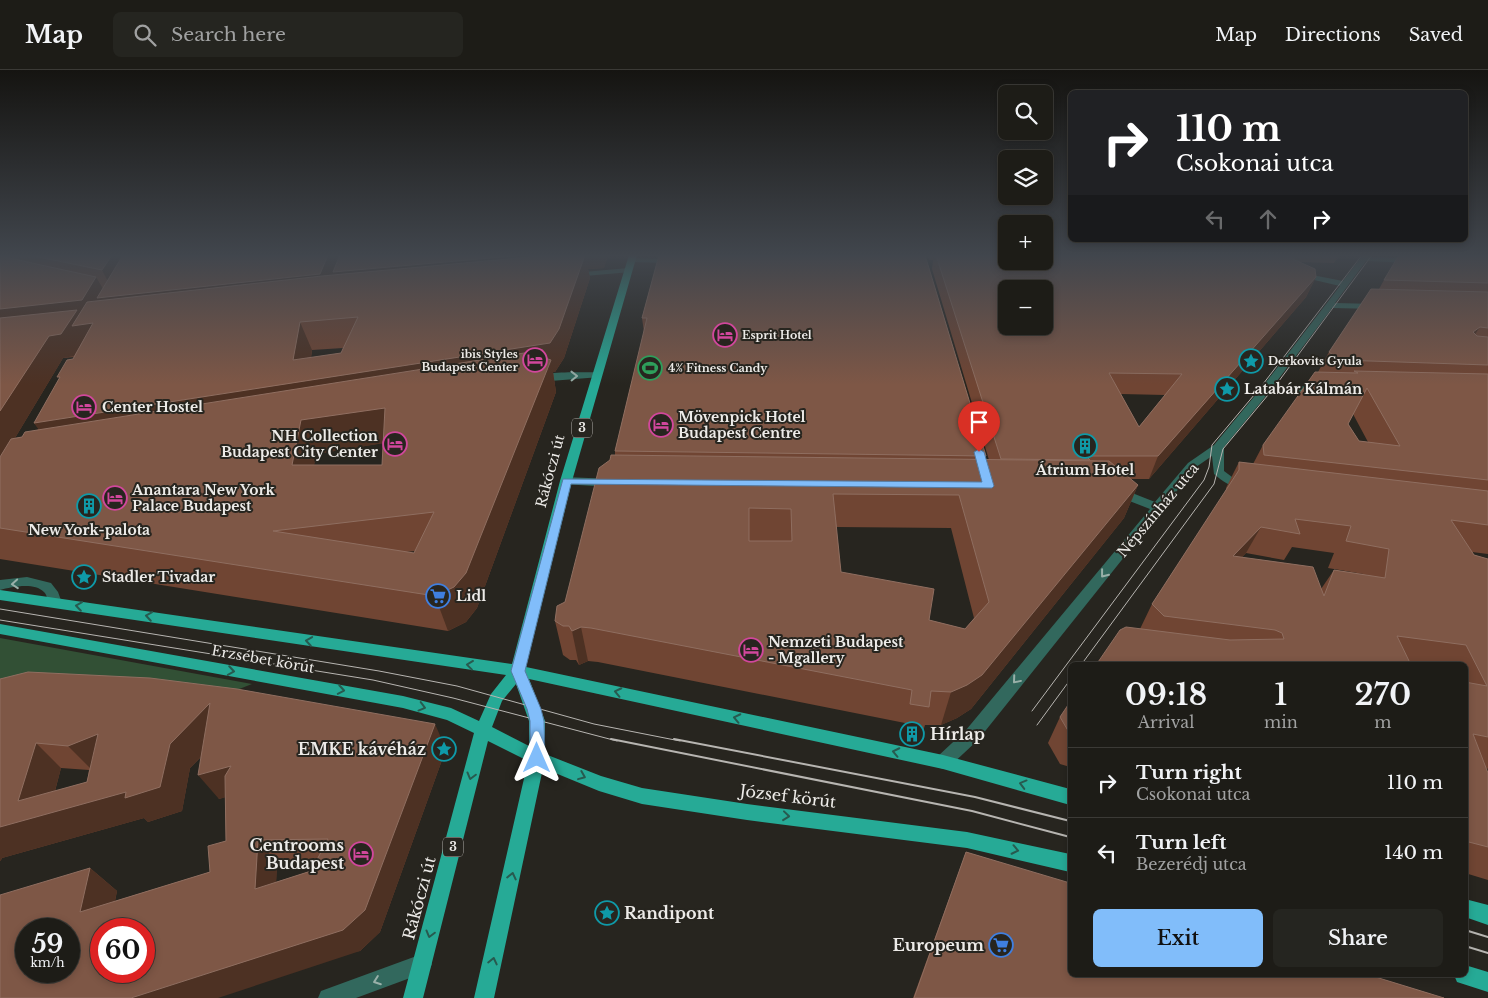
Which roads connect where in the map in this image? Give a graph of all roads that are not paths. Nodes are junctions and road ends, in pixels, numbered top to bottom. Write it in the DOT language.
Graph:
graph roads {
  1 [pos="620,298"];
  2 [pos="1333,298"];
  3 [pos="1328,305"];
  4 [pos="1388,307"];
  5 [pos="597,376"];
  6 [pos="524,381"];
  7 [pos="1267,388"];
  8 [pos="1327,390"];
  9 [pos="1218,447"];
  10 [pos="566,481"];
  11 [pos="622,483"];
  12 [pos="1255,486"];
  13 [pos="1104,488"];
  14 [pos="1157,507"];
  15 [pos="0,585"];
  16 [pos="0,595"];
  17 [pos="55,603"];
  18 [pos="1,629"];
  19 [pos="518,671"];
  20 [pos="484,729"];
  21 [pos="509,744"];
  22 [pos="537,758"];
  23 [pos="943,762"];
  24 [pos="1068,796"];
  25 [pos="1068,863"];
  26 [pos="1468,909"];
  27 [pos="1488,915"];
  28 [pos="422,964"];
  29 [pos="1468,976"];
  30 [pos="1488,982"];
  31 [pos="328,998"];
  32 [pos="412,998"];
  33 [pos="484,998"];
  1 -- 5 [label="main road, Rákóczi út / 3"];
  2 -- 3 [label="street, Népszínház utca"];
  3 -- 4 [label="street"];
  3 -- 7 [label="street, Népszínház utca"];
  6 -- 5 [label="street, one-way"];
  5 -- 10 [label="main road, Rákóczi út / 3"];
  7 -- 8 [label="street"];
  7 -- 9 [label="street, Népszínház utca"];
  9 -- 12 [label="street"];
  9 -- 14 [label="street, Népszínház utca"];
  10 -- 11 [label="street"];
  10 -- 19 [label="main road, Rákóczi út / 3"];
  13 -- 14 [label="street"];
  14 -- 23 [label="street, Népszínház utca, one-way"];
  17 -- 15 [label="street, one-way"];
  16 -- 17 [label="main road, Erzsébet körút"];
  19 -- 17 [label="main road, Erzsébet körút, one-way"];
  18 -- 20 [label="main road, Erzsébet körút, one-way"];
  19 -- 20 [label="main road, Rákóczi út / 3"];
  19 -- 22 [label="main road"];
  23 -- 19 [label="main road, one-way"];
  20 -- 21 [label="main road, Erzsébet körút"];
  20 -- 28 [label="main road, Rákóczi út / 3, one-way"];
  21 -- 22 [label="main road, József körút"];
  22 -- 25 [label="main road, József körút, one-way"];
  33 -- 22 [label="main road, one-way"];
  24 -- 23 [label="main road, one-way"];
  26 -- 27 [label="main road"];
  28 -- 31 [label="street, one-way"];
  28 -- 32 [label="main road, Rákóczi út / 3"];
  29 -- 30 [label="main road"];
}
